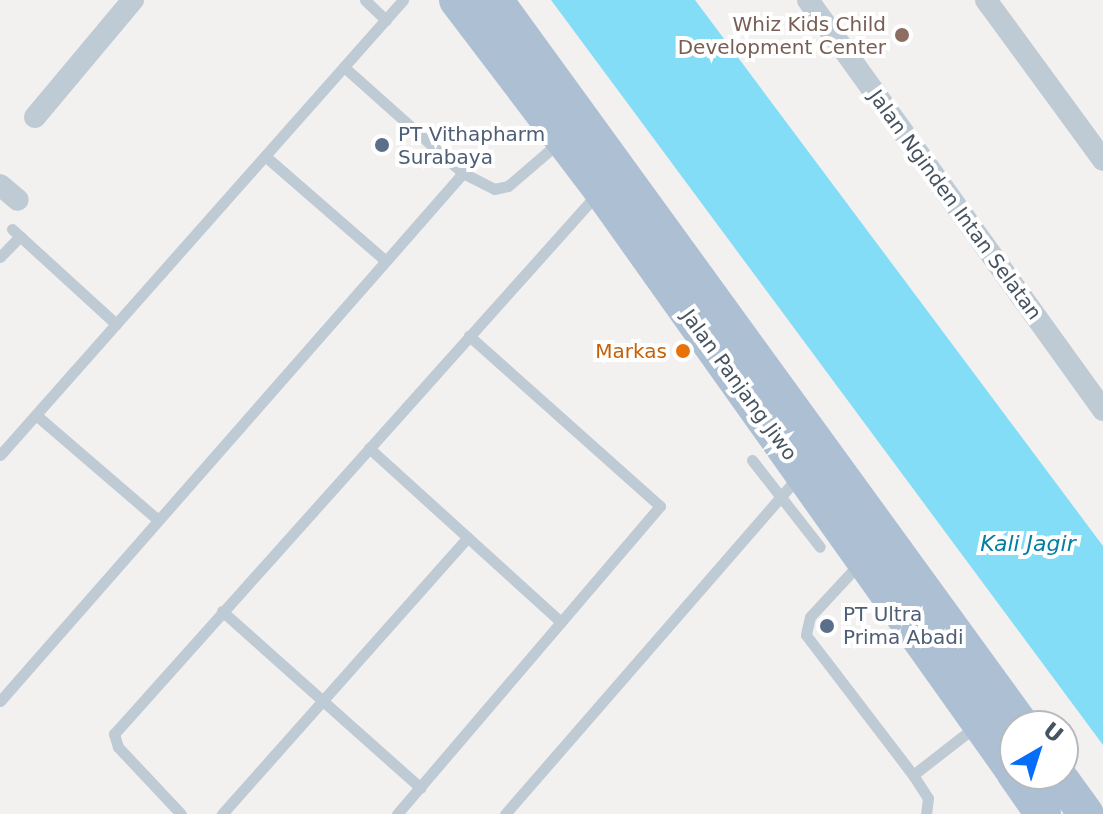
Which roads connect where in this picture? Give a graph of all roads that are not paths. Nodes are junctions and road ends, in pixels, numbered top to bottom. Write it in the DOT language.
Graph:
graph roads {
  1 [pos="133,0"];
  2 [pos="365,0"];
  3 [pos="403,0"];
  4 [pos="457,0"];
  5 [pos="495,0"];
  6 [pos="808,0"];
  7 [pos="986,0"];
  8 [pos="386,20"];
  9 [pos="344,67"];
  10 [pos="35,117"];
  11 [pos="562,139"];
  12 [pos="265,156"];
  13 [pos="1103,160"];
  14 [pos="463,173"];
  15 [pos="0,185"];
  16 [pos="601,190"];
  17 [pos="18,200"];
  18 [pos="645,232"];
  19 [pos="0,257"];
  20 [pos="386,261"];
  21 [pos="672,271"];
  22 [pos="116,324"];
  23 [pos="469,336"];
  24 [pos="1103,410"];
  25 [pos="36,415"];
  26 [pos="369,448"];
  27 [pos="0,455"];
  28 [pos="752,460"];
  29 [pos="792,484"];
  30 [pos="158,520"];
  31 [pos="468,537"];
  32 [pos="820,547"];
  33 [pos="865,558"];
  34 [pos="222,611"];
  35 [pos="561,622"];
  36 [pos="322,700"];
  37 [pos="0,701"];
  38 [pos="1010,710"];
  39 [pos="980,723"];
  40 [pos="999,751"];
  41 [pos="913,775"];
  42 [pos="421,788"];
  43 [pos="1026,790"];
  44 [pos="1069,790"];
  45 [pos="181,814"];
  46 [pos="222,814"];
  47 [pos="397,814"];
  48 [pos="505,814"];
  49 [pos="926,814"];
  50 [pos="1043,814"];
  51 [pos="1086,814"];
  1 -- 10 [label="street"];
  2 -- 8 [label="lane"];
  3 -- 8 [label="lane"];
  4 -- 11 [label="main road, Jalan Panjang Jiwo"];
  5 -- 18 [label="main road, Jalan Panjang Jiwo"];
  6 -- 24 [label="street, Jalan Nginden Intan Selatan"];
  7 -- 13 [label="street"];
  8 -- 9 [label="lane"];
  9 -- 12 [label="lane"];
  9 -- 14 [label="lane"];
  11 -- 14 [label="lane"];
  11 -- 16 [label="main road, Jalan Panjang Jiwo"];
  12 -- 20 [label="lane"];
  12 -- 22 [label="lane"];
  14 -- 20 [label="lane"];
  15 -- 17 [label="street"];
  16 -- 18 [label="main road, Jalan Panjang Jiwo"];
  16 -- 23 [label="lane"];
  18 -- 21 [label="main road, Jalan Panjang Jiwo"];
  19 -- 22 [label="lane"];
  20 -- 30 [label="lane"];
  21 -- 29 [label="main road, Jalan Panjang Jiwo"];
  21 -- 38 [label="main road, Jalan Panjang Jiwo"];
  22 -- 25 [label="lane"];
  23 -- 26 [label="lane"];
  23 -- 35 [label="lane"];
  25 -- 27 [label="lane"];
  25 -- 30 [label="lane"];
  26 -- 31 [label="lane"];
  26 -- 34 [label="lane"];
  28 -- 29 [label="lane"];
  29 -- 32 [label="lane"];
  29 -- 33 [label="main road, Jalan Panjang Jiwo"];
  29 -- 48 [label="lane"];
  30 -- 37 [label="lane"];
  31 -- 35 [label="lane"];
  31 -- 36 [label="lane"];
  33 -- 39 [label="main road, Jalan Panjang Jiwo"];
  33 -- 41 [label="lane"];
  34 -- 36 [label="lane"];
  34 -- 45 [label="lane"];
  35 -- 42 [label="lane"];
  36 -- 42 [label="lane"];
  36 -- 46 [label="lane"];
  39 -- 40 [label="main road, Jalan Panjang Jiwo"];
  39 -- 41 [label="lane"];
  41 -- 49 [label="lane"];
  42 -- 47 [label="lane"];
  43 -- 50 [label="main road, Jalan Panjang Jiwo"];
  44 -- 51 [label="main road"];
}
